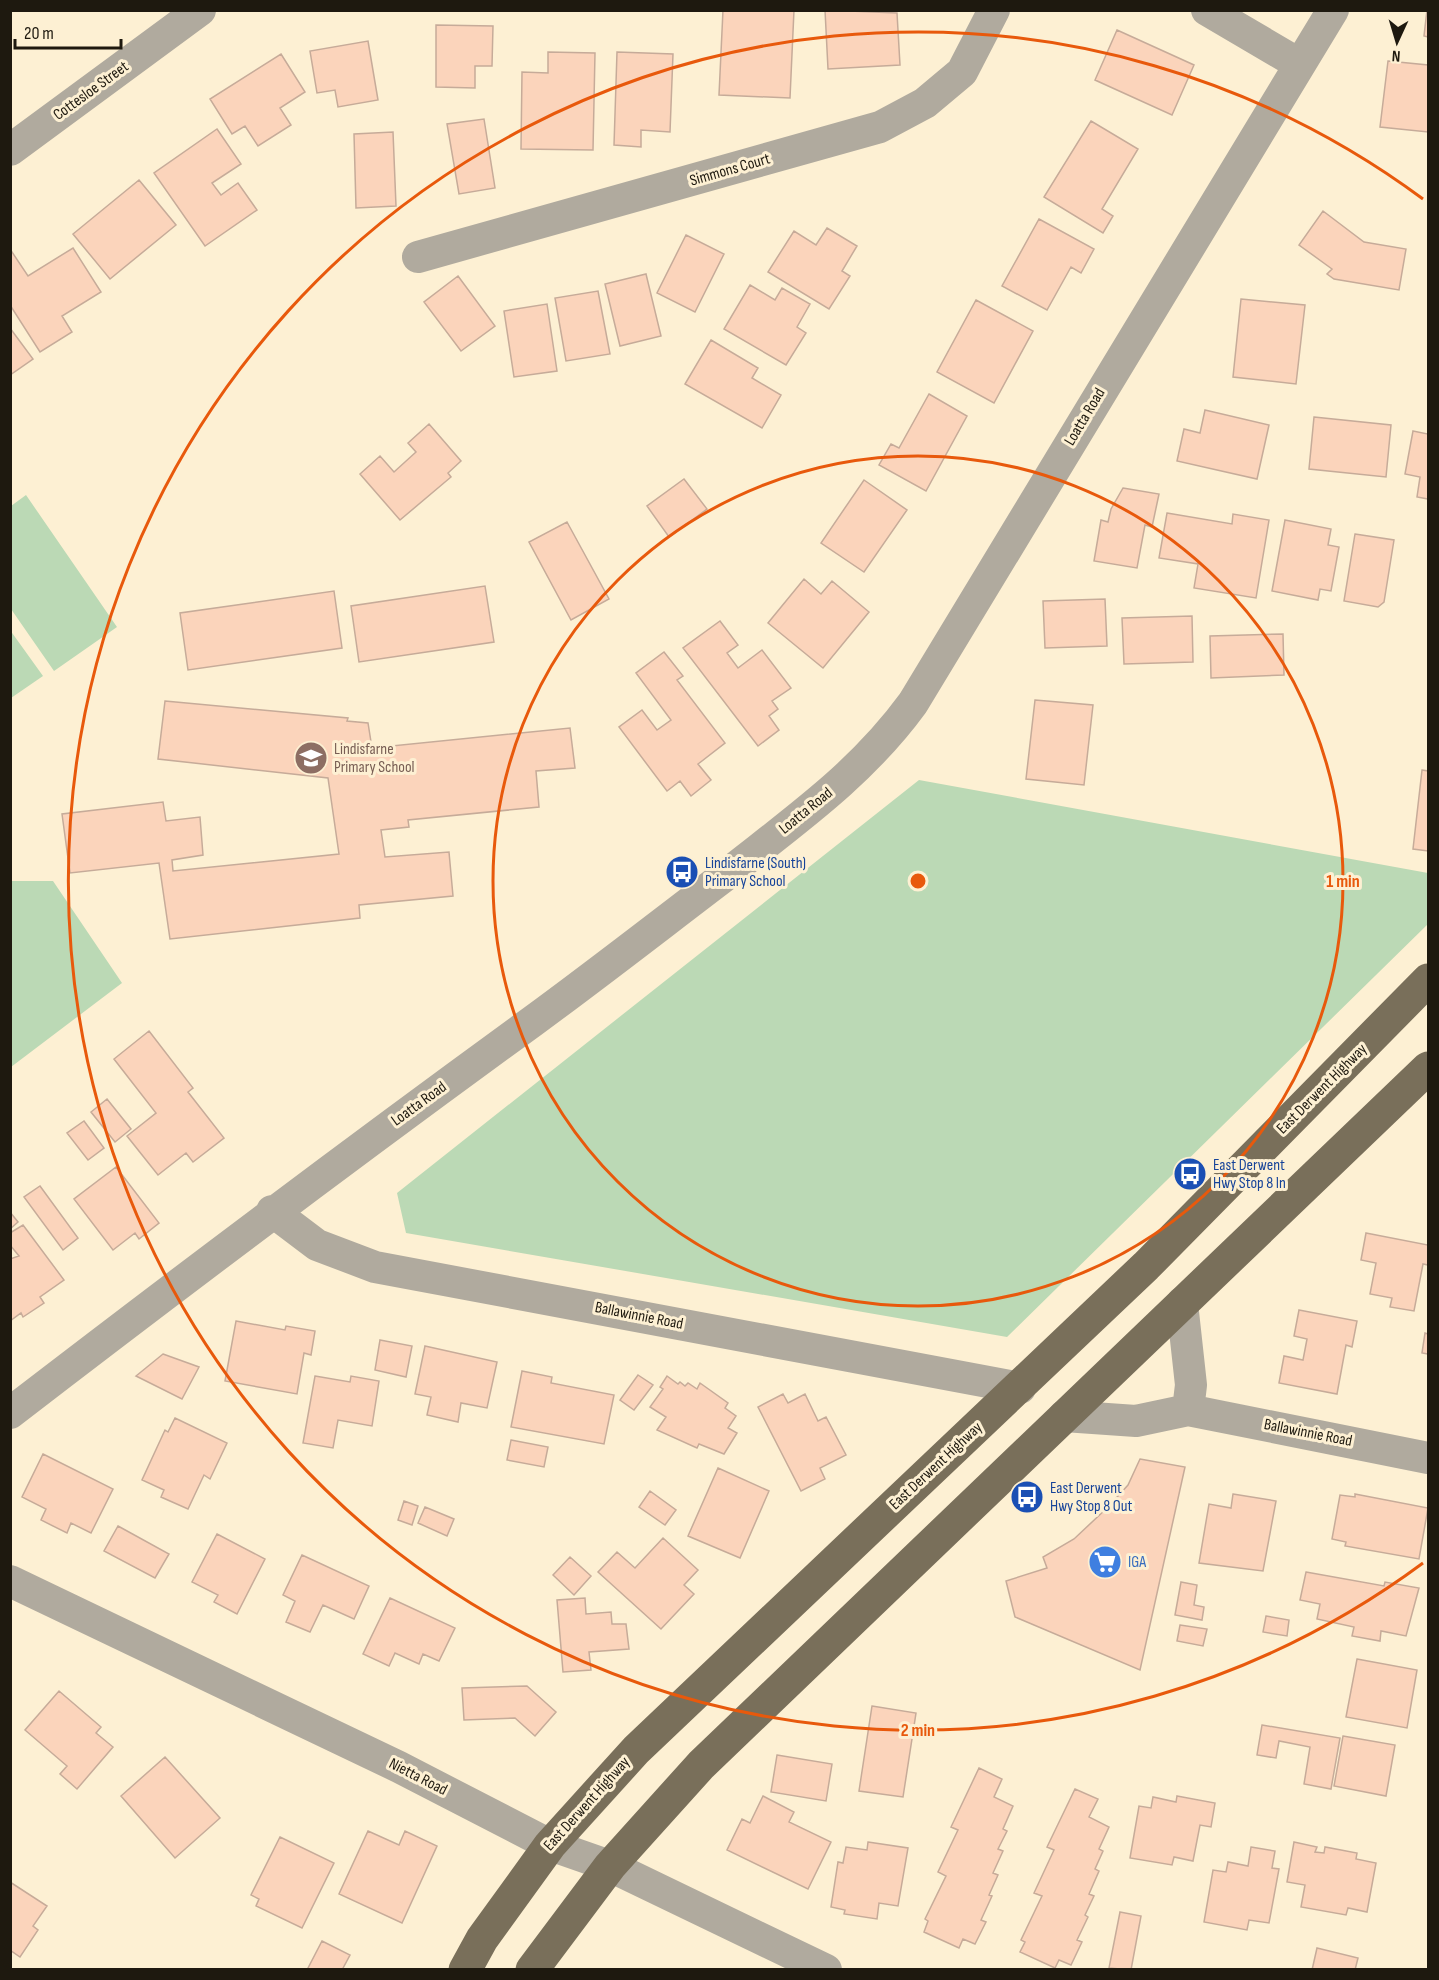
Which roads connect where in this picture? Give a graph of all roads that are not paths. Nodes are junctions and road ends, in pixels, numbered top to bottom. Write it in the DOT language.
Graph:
graph roads {
  1 [pos="200,10"];
  2 [pos="994,10"];
  3 [pos="1208,10"];
  4 [pos="1333,10"];
  5 [pos="1299,64"];
  6 [pos="10,150"];
  7 [pos="418,257"];
  8 [pos="1428,980"];
  9 [pos="1428,1068"];
  10 [pos="272,1211"];
  11 [pos="1182,1303"];
  12 [pos="1020,1388"];
  13 [pos="1188,1410"];
  14 [pos="10,1413"];
  15 [pos="1064,1416"];
  16 [pos="1428,1458"];
  17 [pos="10,1581"];
  18 [pos="550,1845"];
  19 [pos="609,1866"];
  20 [pos="465,1970"];
  21 [pos="532,1970"];
  22 [pos="826,1970"];
  1 -- 6 [label="street, Cottesloe Street"];
  2 -- 7 [label="street, Simmons Court"];
  3 -- 5 [label="street"];
  4 -- 5 [label="street, Loatta Road"];
  5 -- 10 [label="street, Loatta Road"];
  8 -- 12 [label="main road, East Derwent Highway"];
  9 -- 11 [label="main road"];
  10 -- 12 [label="street, Ballawinnie Road"];
  10 -- 14 [label="street, Loatta Road"];
  11 -- 13 [label="street"];
  11 -- 15 [label="main road"];
  12 -- 18 [label="main road, East Derwent Highway"];
  13 -- 15 [label="street, Ballawinnie Road"];
  13 -- 16 [label="street, Ballawinnie Road"];
  15 -- 19 [label="main road"];
  17 -- 18 [label="street, Nietta Road"];
  18 -- 19 [label="street, Nietta Road"];
  18 -- 20 [label="main road, East Derwent Highway"];
  19 -- 21 [label="main road"];
  19 -- 22 [label="street, Nietta Road"];
}
